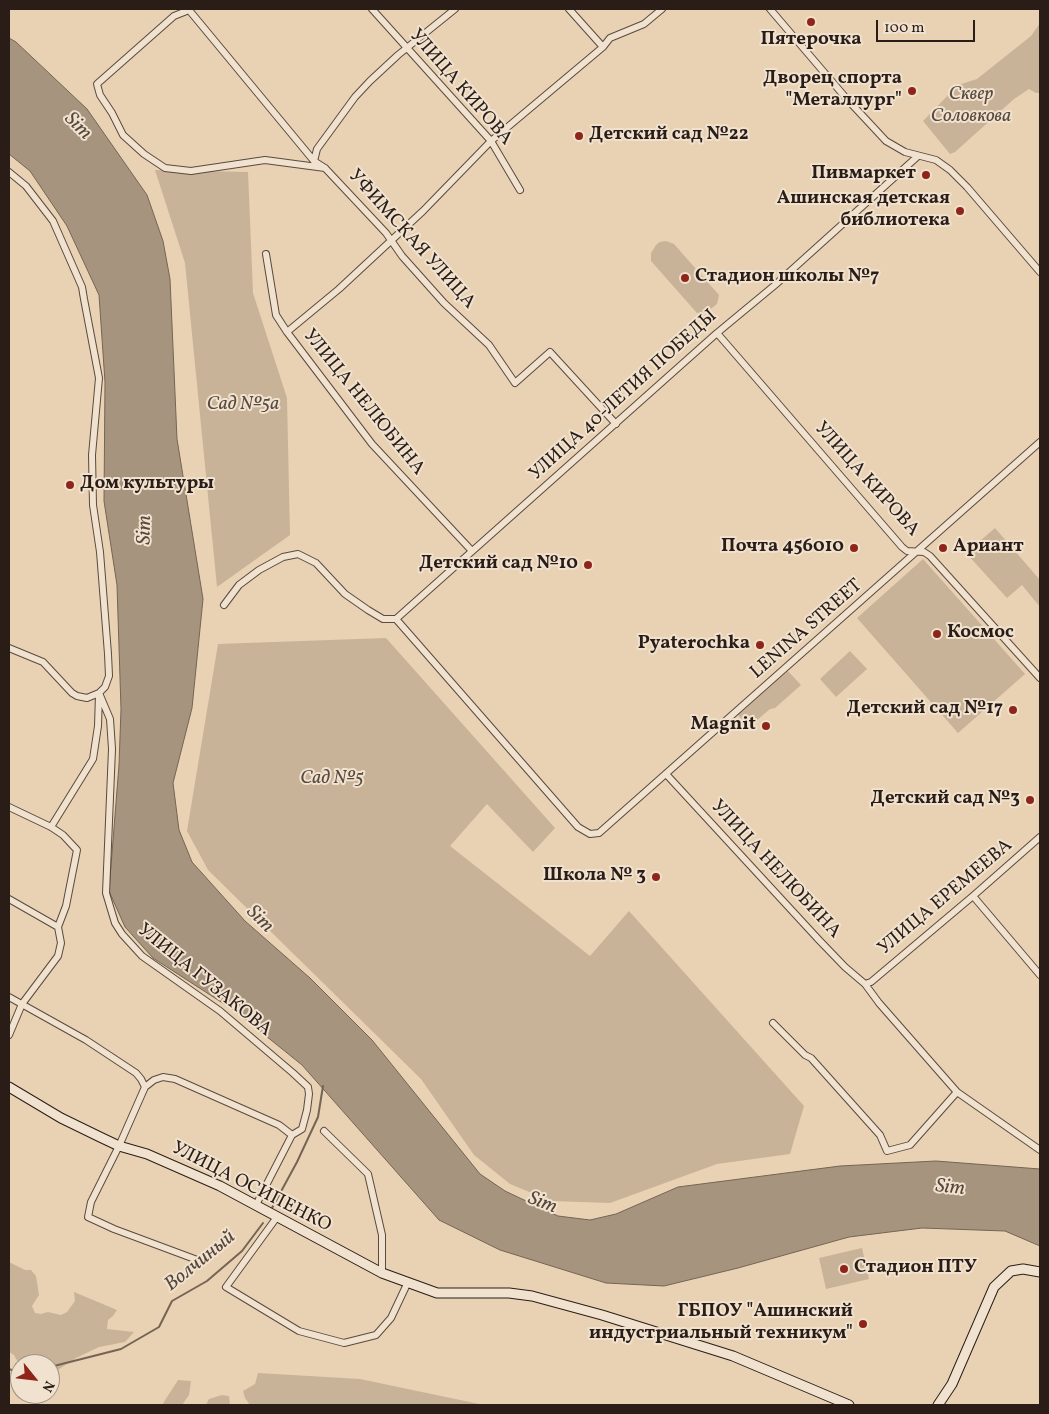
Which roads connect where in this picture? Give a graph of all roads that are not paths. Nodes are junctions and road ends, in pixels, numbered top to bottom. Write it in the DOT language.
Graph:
graph roads {
  1 [pos="372,9"];
  2 [pos="455,9"];
  3 [pos="569,9"];
  4 [pos="662,9"];
  5 [pos="770,9"];
  6 [pos="603,47"];
  7 [pos="408,48"];
  8 [pos="491,140"];
  9 [pos="918,156"];
  10 [pos="314,161"];
  11 [pos="325,168"];
  12 [pos="9,172"];
  13 [pos="520,190"];
  14 [pos="391,240"];
  15 [pos="266,254"];
  16 [pos="1040,272"];
  17 [pos="287,332"];
  18 [pos="717,333"];
  19 [pos="616,424"];
  20 [pos="1040,442"];
  21 [pos="472,551"];
  22 [pos="918,552"];
  23 [pos="224,605"];
  24 [pos="396,619"];
  25 [pos="9,648"];
  26 [pos="1040,678"];
  27 [pos="99,693"];
  28 [pos="666,774"];
  29 [pos="9,807"];
  30 [pos="51,828"];
  31 [pos="1040,837"];
  32 [pos="973,896"];
  33 [pos="9,898"];
  34 [pos="58,927"];
  35 [pos="1040,975"];
  36 [pos="868,983"];
  37 [pos="9,997"];
  38 [pos="22,1004"];
  39 [pos="773,1023"];
  40 [pos="9,1035"];
  41 [pos="9,1087"];
  42 [pos="144,1087"];
  43 [pos="957,1092"];
  44 [pos="324,1131"];
  45 [pos="292,1135"];
  46 [pos="119,1146"];
  47 [pos="1040,1150"];
  48 [pos="256,1205"];
  49 [pos="277,1217"];
  50 [pos="200,1261"];
  51 [pos="1040,1272"];
  52 [pos="382,1273"];
  53 [pos="408,1282"];
  54 [pos="849,1405"];
  55 [pos="938,1405"];
  1 -- 7 [label="street, УЛИЦА КИРОВА"];
  2 -- 7 [label="street"];
  3 -- 6 [label="street"];
  4 -- 6 [label="street"];
  5 -- 9 [label="street"];
  6 -- 8 [label="street"];
  7 -- 8 [label="street, УЛИЦА КИРОВА"];
  7 -- 10 [label="street"];
  8 -- 13 [label="street, УЛИЦА КИРОВА"];
  8 -- 14 [label="street"];
  9 -- 16 [label="street"];
  9 -- 18 [label="street, УЛИЦА 40-ЛЕТИЯ ПОБЕДЫ"];
  10 -- 11 [label="street, УФИМСКАЯ УЛИЦА"];
  10 -- 11 [label="street, УФИМСКАЯ УЛИЦА"];
  11 -- 14 [label="street, УФИМСКАЯ УЛИЦА"];
  12 -- 27 [label="street"];
  14 -- 17 [label="street"];
  14 -- 19 [label="street, УФИМСКАЯ УЛИЦА"];
  15 -- 17 [label="street, УЛИЦА НЕЛЮБИНА"];
  17 -- 21 [label="street, УЛИЦА НЕЛЮБИНА"];
  18 -- 19 [label="street, УЛИЦА 40-ЛЕТИЯ ПОБЕДЫ"];
  18 -- 22 [label="street, УЛИЦА КИРОВА"];
  19 -- 21 [label="street, УЛИЦА 40-ЛЕТИЯ ПОБЕДЫ"];
  20 -- 22 [label="street, LENINA STREET"];
  21 -- 24 [label="street, УЛИЦА 40-ЛЕТИЯ ПОБЕДЫ"];
  22 -- 26 [label="street, УЛИЦА КИРОВА"];
  22 -- 28 [label="street, LENINA STREET"];
  23 -- 24 [label="street"];
  24 -- 28 [label="street, LENINA STREET"];
  25 -- 27 [label="street"];
  27 -- 30 [label="street"];
  27 -- 45 [label="street, УЛИЦА ГУЗАКОВА"];
  28 -- 36 [label="street, УЛИЦА НЕЛЮБИНА"];
  29 -- 30 [label="street"];
  30 -- 34 [label="street"];
  31 -- 32 [label="street, УЛИЦА ЕРЕМЕЕВА"];
  32 -- 35 [label="street"];
  32 -- 36 [label="street, УЛИЦА ЕРЕМЕЕВА"];
  33 -- 34 [label="street"];
  34 -- 38 [label="street"];
  36 -- 43 [label="street, УЛИЦА НЕЛЮБИНА"];
  37 -- 38 [label="street"];
  38 -- 40 [label="street"];
  38 -- 42 [label="street"];
  39 -- 43 [label="street"];
  41 -- 46 [label="main road, УЛИЦА ОСИПЕНКО"];
  42 -- 45 [label="street"];
  42 -- 46 [label="street"];
  43 -- 47 [label="street, УЛИЦА НЕЛЮБИНА"];
  44 -- 52 [label="street"];
  45 -- 48 [label="street, УЛИЦА ГУЗАКОВА"];
  46 -- 48 [label="main road, УЛИЦА ОСИПЕНКО"];
  46 -- 50 [label="street"];
  48 -- 49 [label="main road, УЛИЦА ОСИПЕНКО"];
  49 -- 52 [label="main road, УЛИЦА ОСИПЕНКО"];
  49 -- 53 [label="street"];
  51 -- 55 [label="main road"];
  52 -- 53 [label="main road, УЛИЦА ОСИПЕНКО"];
  53 -- 54 [label="main road, УЛИЦА ОСИПЕНКО"];
}
